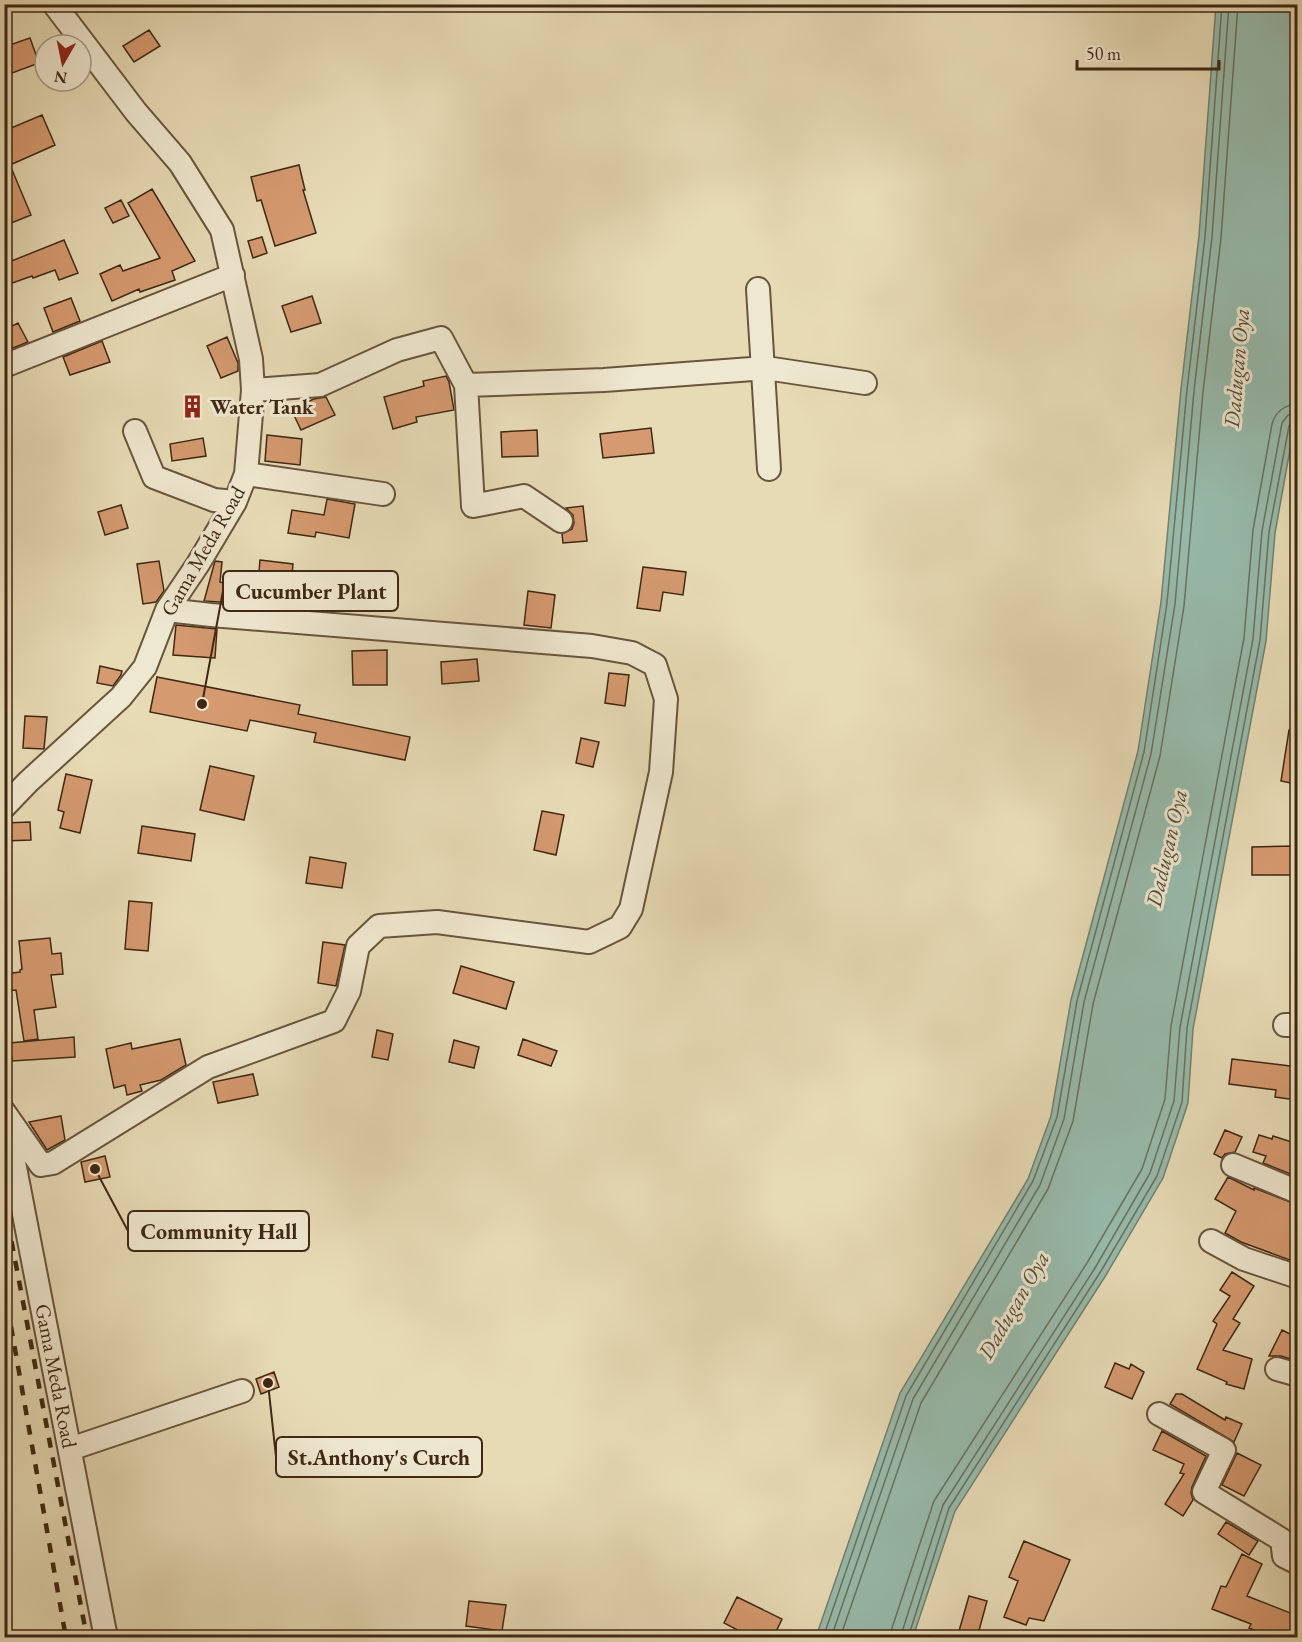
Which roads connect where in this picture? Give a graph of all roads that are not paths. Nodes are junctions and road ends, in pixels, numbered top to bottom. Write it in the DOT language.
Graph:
graph roads {
  1 [pos="54,4"];
  2 [pos="233,275"];
  3 [pos="758,289"];
  4 [pos="4,366"];
  5 [pos="763,368"];
  6 [pos="865,383"];
  7 [pos="466,385"];
  8 [pos="253,390"];
  9 [pos="135,430"];
  10 [pos="769,469"];
  11 [pos="246,474"];
  12 [pos="383,494"];
  13 [pos="235,502"];
  14 [pos="561,520"];
  15 [pos="167,609"];
  16 [pos="4,807"];
  17 [pos="4,1114"];
  18 [pos="1233,1166"];
  19 [pos="1298,1192"];
  20 [pos="1211,1241"];
  21 [pos="1298,1277"];
  22 [pos="242,1391"];
  23 [pos="1159,1414"];
  24 [pos="70,1449"];
  25 [pos="1298,1563"];
  26 [pos="106,1638"];
  1 -- 2 [label="street, Gama Meda Road"];
  2 -- 4 [label="street"];
  2 -- 8 [label="street, Gama Meda Road"];
  3 -- 5 [label="street"];
  5 -- 6 [label="street"];
  5 -- 7 [label="street"];
  5 -- 10 [label="street"];
  7 -- 8 [label="street"];
  7 -- 14 [label="street"];
  8 -- 11 [label="street, Gama Meda Road"];
  9 -- 13 [label="street"];
  11 -- 12 [label="street"];
  11 -- 13 [label="street, Gama Meda Road"];
  13 -- 15 [label="street, Gama Meda Road"];
  15 -- 16 [label="street, Gama Meda Road"];
  15 -- 17 [label="street"];
  17 -- 24 [label="street, Gama Meda Road"];
  18 -- 19 [label="street"];
  20 -- 21 [label="street"];
  22 -- 24 [label="street"];
  23 -- 25 [label="street"];
  24 -- 26 [label="street, Gama Meda Road"];
}
